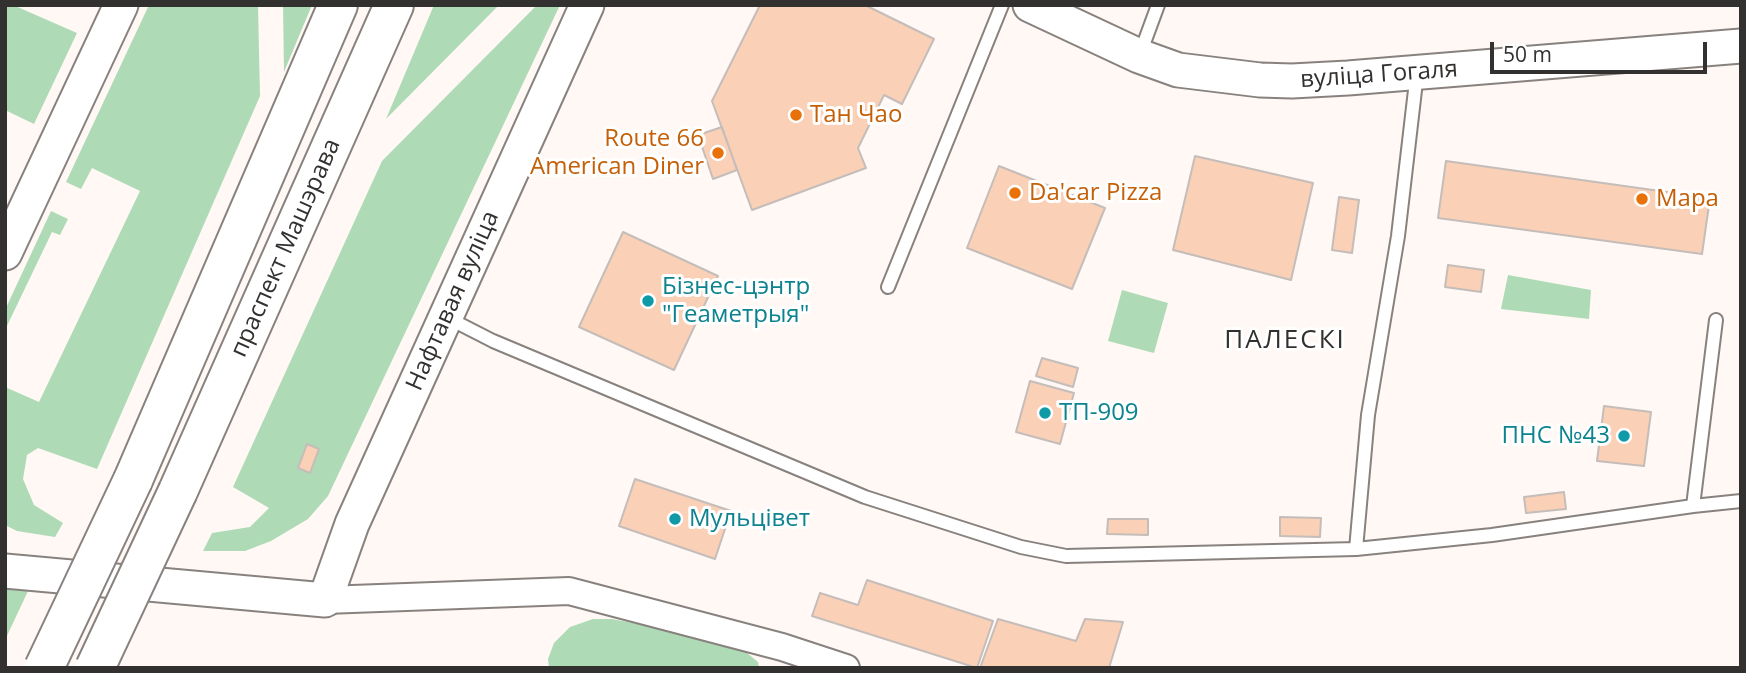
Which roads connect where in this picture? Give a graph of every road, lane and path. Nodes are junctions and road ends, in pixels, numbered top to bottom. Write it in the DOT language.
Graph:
graph roads {
  1 [pos="121,5"];
  2 [pos="338,5"];
  3 [pos="394,5"];
  4 [pos="587,5"];
  5 [pos="1002,5"];
  6 [pos="1030,5"];
  7 [pos="1158,5"];
  8 [pos="1741,47"];
  9 [pos="1139,56"];
  10 [pos="1418,73"];
  11 [pos="5,253"];
  12 [pos="888,287"];
  13 [pos="446,317"];
  14 [pos="1716,320"];
  15 [pos="1741,501"];
  16 [pos="1693,506"];
  17 [pos="1356,549"];
  18 [pos="5,572"];
  19 [pos="325,600"];
  20 [pos="44,668"];
  21 [pos="95,668"];
  22 [pos="846,668"];
  1 -- 11 [label="street"];
  2 -- 20 [label="main road, праспект Машэрава, bridge"];
  3 -- 21 [label="main road, праспект Машэрава, bridge"];
  4 -- 13 [label="street, Нафтавая вуліца"];
  5 -- 12 [label="lane"];
  6 -- 9 [label="street, вуліца Гогаля"];
  7 -- 9 [label="lane"];
  8 -- 10 [label="street, вуліца Гогаля"];
  9 -- 10 [label="street, вуліца Гогаля"];
  10 -- 17 [label="lane"];
  13 -- 17 [label="lane"];
  13 -- 19 [label="street, Нафтавая вуліца"];
  14 -- 16 [label="lane"];
  15 -- 16 [label="lane"];
  16 -- 17 [label="lane"];
  18 -- 19 [label="street"];
  19 -- 22 [label="street"];
}
